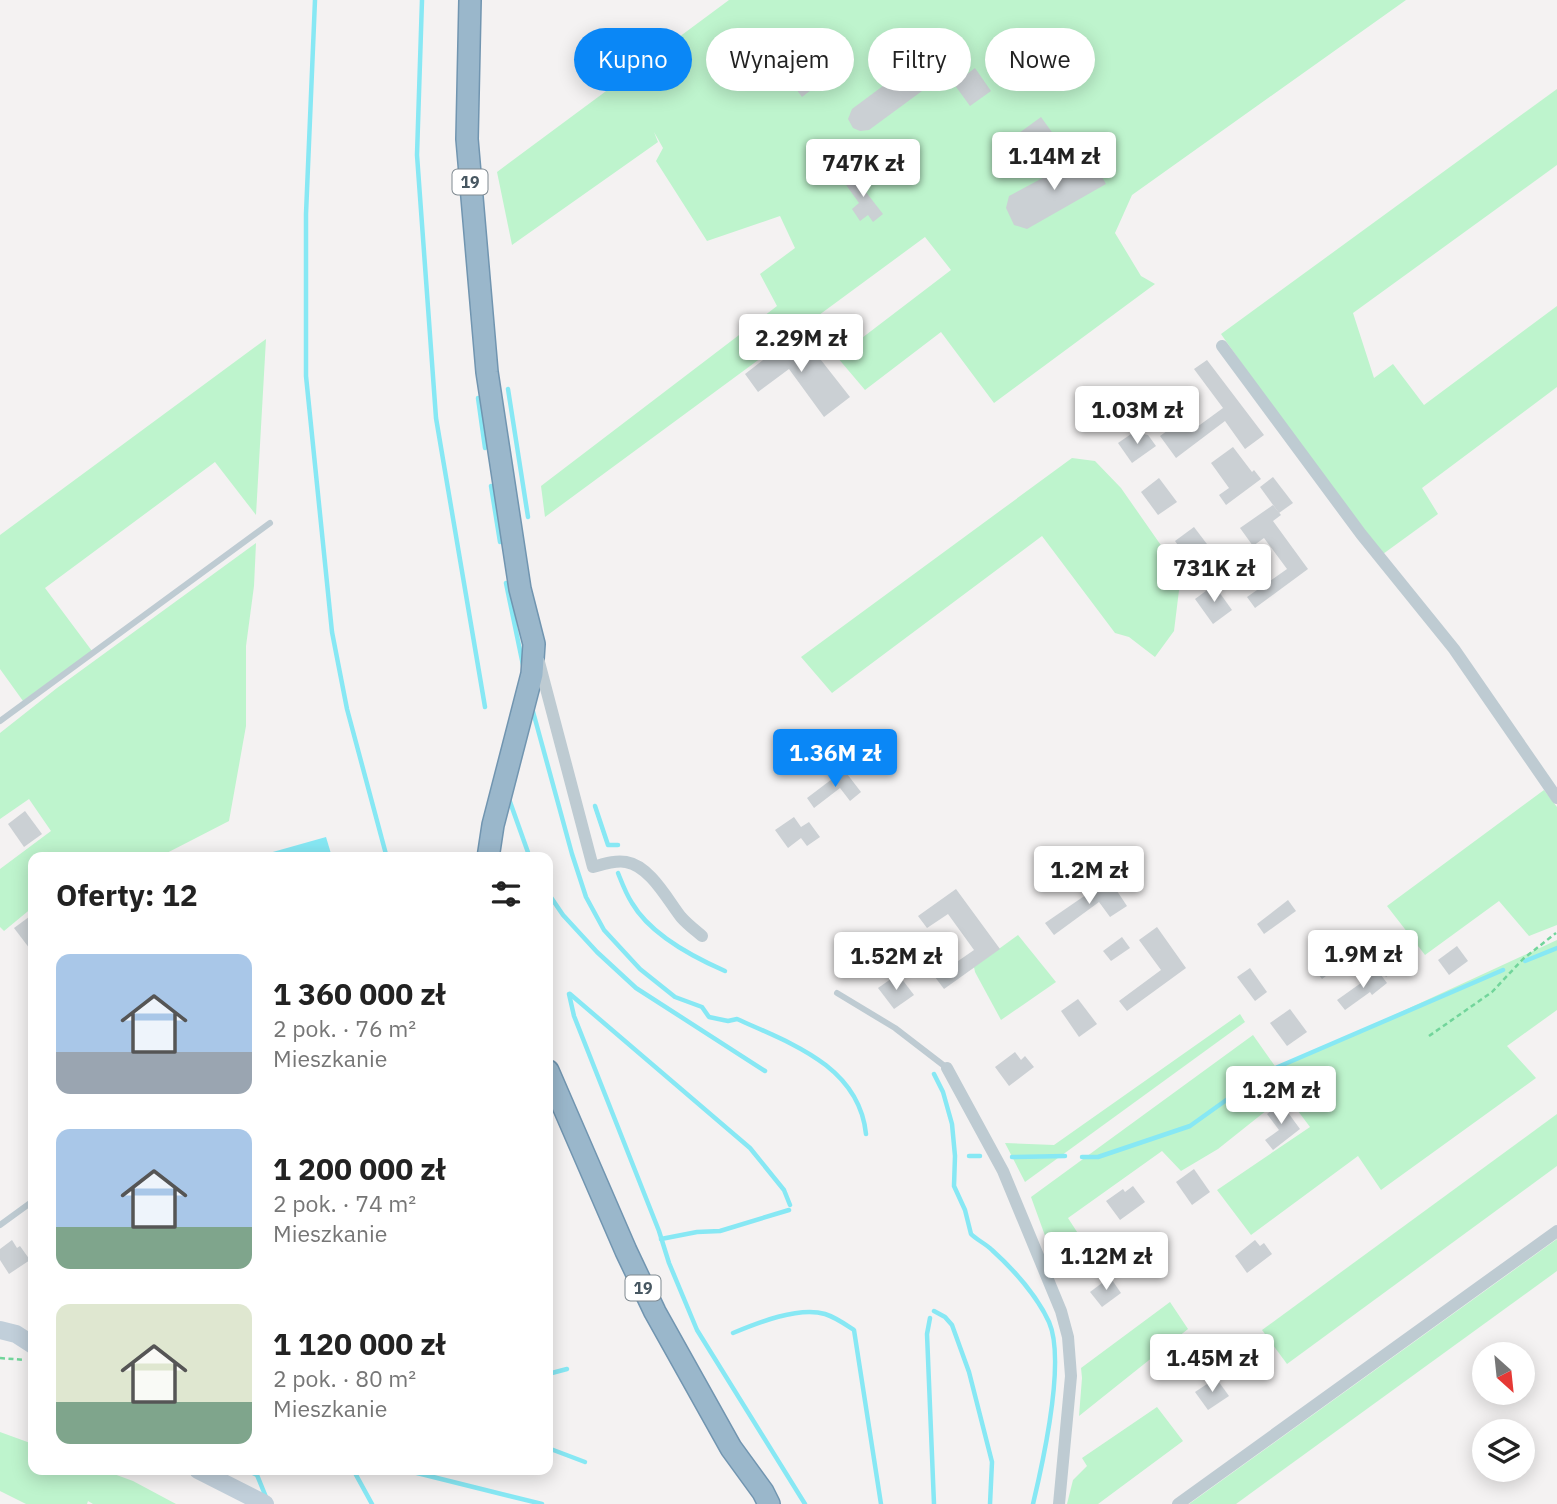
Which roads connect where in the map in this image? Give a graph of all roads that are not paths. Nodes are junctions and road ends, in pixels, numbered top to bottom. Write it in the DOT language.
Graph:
graph roads {
  1 [pos="470,0"];
  2 [pos="1222,346"];
  3 [pos="270,523"];
  4 [pos="534,644"];
  5 [pos="0,721"];
  6 [pos="1557,798"];
  7 [pos="489,852"];
  8 [pos="702,936"];
  9 [pos="837,993"];
  10 [pos="947,1068"];
  11 [pos="553,1083"];
  12 [pos="28,1205"];
  13 [pos="0,1225"];
  14 [pos="1557,1231"];
  15 [pos="0,1330"];
  16 [pos="28,1342"];
  17 [pos="208,1475"];
  18 [pos="265,1504"];
  19 [pos="769,1504"];
  20 [pos="1059,1504"];
  21 [pos="1178,1504"];
  1 -- 4 [label="highway, 19"];
  2 -- 6 [label="street"];
  3 -- 5 [label="lane"];
  4 -- 7 [label="highway, 19"];
  4 -- 8 [label="street"];
  9 -- 10 [label="lane"];
  10 -- 20 [label="street"];
  11 -- 19 [label="highway, 19"];
  12 -- 13 [label="lane"];
  14 -- 21 [label="street"];
  15 -- 16 [label="main road"];
  17 -- 18 [label="main road"];
}
